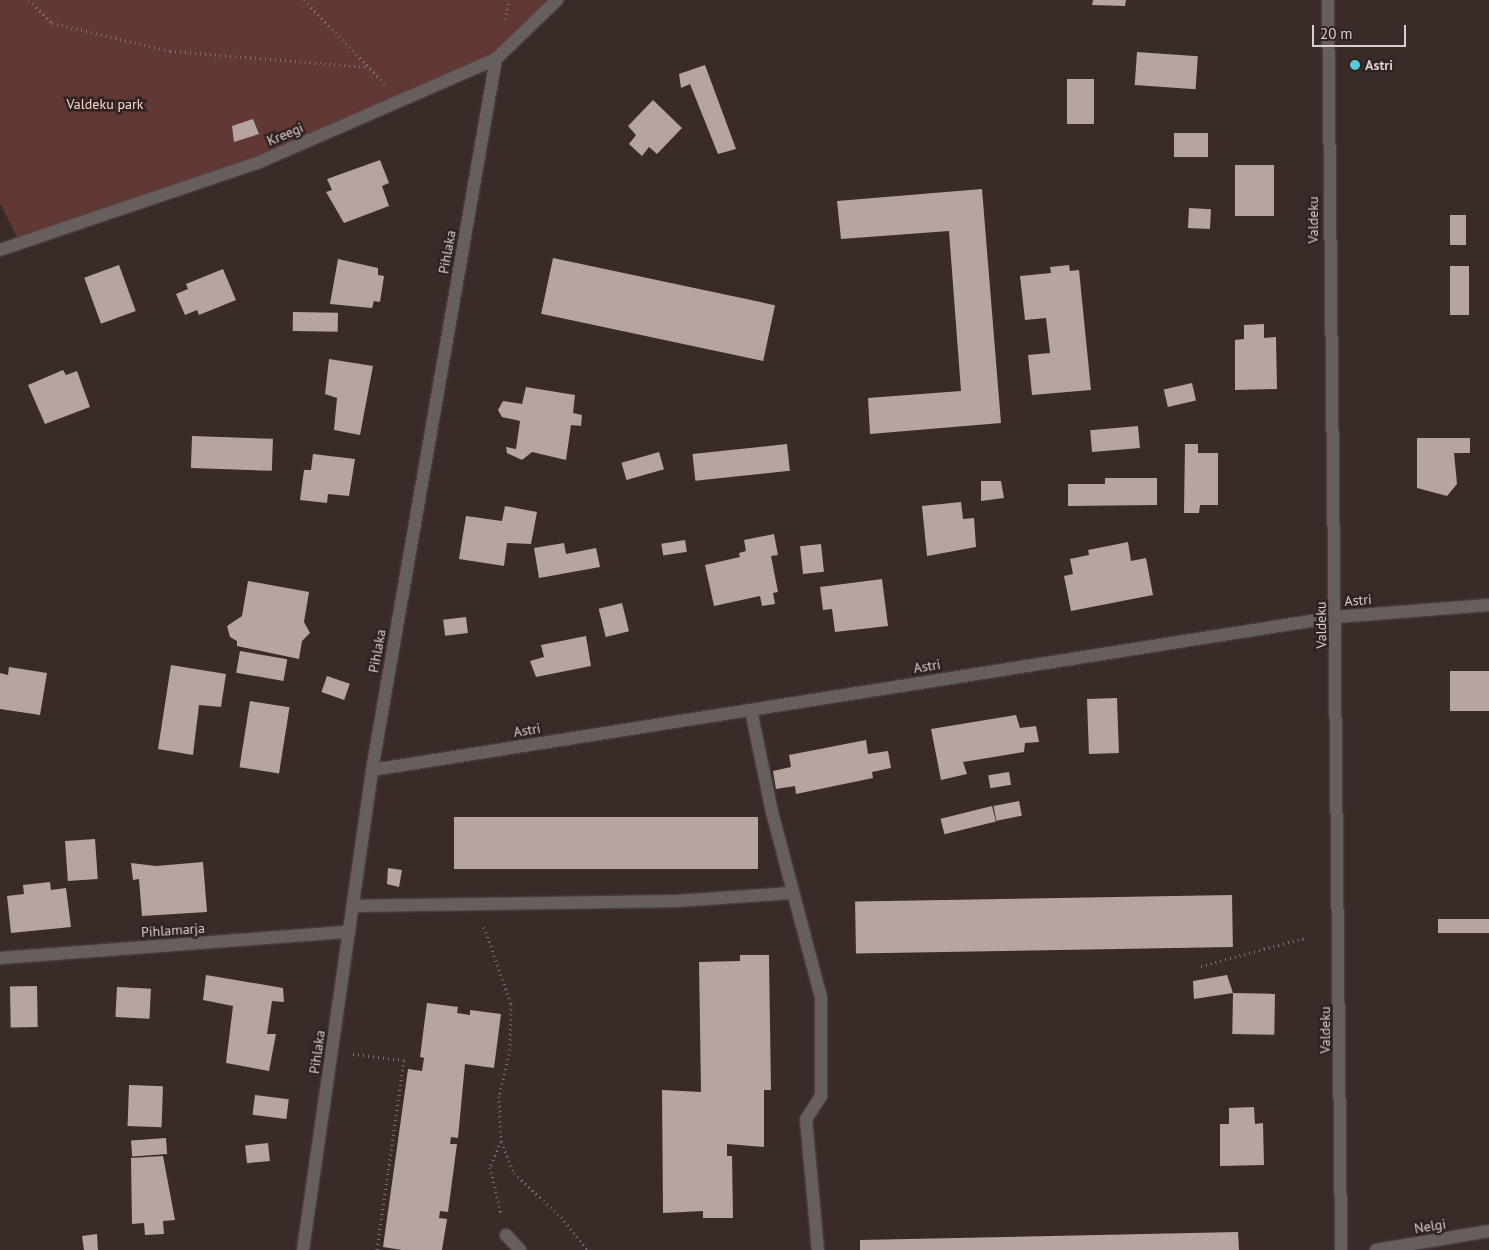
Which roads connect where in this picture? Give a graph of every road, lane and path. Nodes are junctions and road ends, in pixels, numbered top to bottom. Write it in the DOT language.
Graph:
graph roads {
  1 [pos="29,0"];
  2 [pos="304,0"];
  3 [pos="557,0"];
  4 [pos="1328,0"];
  5 [pos="496,59"];
  6 [pos="366,67"];
  7 [pos="401,100"];
  8 [pos="0,250"];
  9 [pos="1489,605"];
  10 [pos="1336,617"];
  11 [pos="751,710"];
  12 [pos="372,770"];
  13 [pos="792,893"];
  14 [pos="478,904"];
  15 [pos="352,906"];
  16 [pos="349,932"];
  17 [pos="1304,938"];
  18 [pos="0,958"];
  19 [pos="1201,966"];
  20 [pos="350,1054"];
  21 [pos="501,1140"];
  22 [pos="1489,1231"];
  23 [pos="506,1235"];
  24 [pos="303,1250"];
  25 [pos="376,1250"];
  26 [pos="520,1250"];
  27 [pos="587,1250"];
  28 [pos="818,1250"];
  29 [pos="1341,1250"];
  30 [pos="1376,1250"];
  1 -- 6 [label="path"];
  2 -- 6 [label="path"];
  3 -- 5 [label="street, Kreegi"];
  4 -- 10 [label="street, Valdeku"];
  5 -- 7 [label="street, Kreegi"];
  5 -- 12 [label="street, Pihlaka"];
  6 -- 7 [label="path"];
  7 -- 8 [label="street, Kreegi"];
  9 -- 10 [label="street, Astri"];
  10 -- 11 [label="street, Astri"];
  10 -- 29 [label="street, Valdeku"];
  11 -- 12 [label="street, Astri"];
  11 -- 13 [label="street"];
  12 -- 15 [label="street, Pihlaka"];
  13 -- 14 [label="street"];
  13 -- 28 [label="street"];
  14 -- 15 [label="street"];
  14 -- 21 [label="path"];
  15 -- 16 [label="street, Pihlaka"];
  16 -- 18 [label="street, Pihlamarja"];
  16 -- 24 [label="street, Pihlaka"];
  17 -- 19 [label="path"];
  20 -- 25 [label="path"];
  21 -- 23 [label="path"];
  21 -- 27 [label="path"];
  22 -- 30 [label="street, Nelgi"];
  23 -- 26 [label="street"];
}
